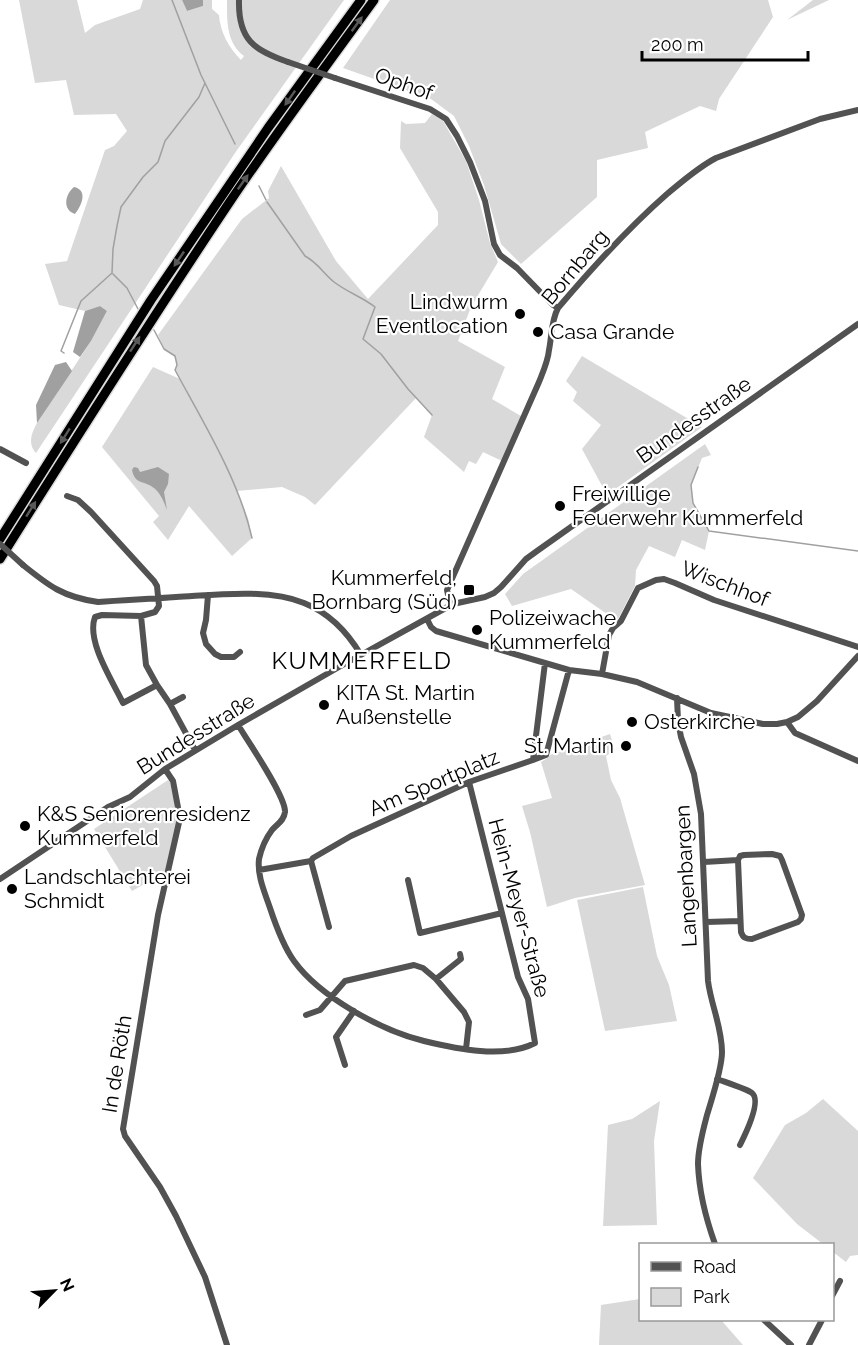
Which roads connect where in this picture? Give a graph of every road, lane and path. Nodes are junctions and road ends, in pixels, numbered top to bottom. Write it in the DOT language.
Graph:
graph roads {
  1 [pos="239,0"];
  2 [pos="361,0"];
  3 [pos="374,0"];
  4 [pos="858,110"];
  5 [pos="558,308"];
  6 [pos="858,324"];
  7 [pos="0,449"];
  8 [pos="26,464"];
  9 [pos="68,496"];
  10 [pos="0,541"];
  11 [pos="0,559"];
  12 [pos="208,595"];
  13 [pos="159,599"];
  14 [pos="453,604"];
  15 [pos="141,616"];
  16 [pos="427,619"];
  17 [pos="858,646"];
  18 [pos="240,652"];
  19 [pos="361,655"];
  20 [pos="858,656"];
  21 [pos="545,663"];
  22 [pos="569,670"];
  23 [pos="602,674"];
  24 [pos="157,686"];
  25 [pos="183,697"];
  26 [pos="677,698"];
  27 [pos="170,704"];
  28 [pos="787,722"];
  29 [pos="238,724"];
  30 [pos="195,750"];
  31 [pos="533,760"];
  32 [pos="858,761"];
  33 [pos="165,769"];
  34 [pos="469,782"];
  35 [pos="738,860"];
  36 [pos="311,861"];
  37 [pos="704,862"];
  38 [pos="259,870"];
  39 [pos="0,879"];
  40 [pos="408,880"];
  41 [pos="501,913"];
  42 [pos="740,921"];
  43 [pos="706,922"];
  44 [pos="329,927"];
  45 [pos="462,959"];
  46 [pos="436,979"];
  47 [pos="331,996"];
  48 [pos="354,1011"];
  49 [pos="306,1015"];
  50 [pos="466,1049"];
  51 [pos="345,1065"];
  52 [pos="717,1079"];
  53 [pos="740,1145"];
  54 [pos="714,1243"];
  55 [pos="840,1281"];
  56 [pos="834,1292"];
  57 [pos="765,1321"];
  58 [pos="822,1321"];
  59 [pos="228,1345"];
  60 [pos="791,1345"];
  61 [pos="810,1345"];
  1 -- 5 [label="street, Ophof, bridge"];
  2 -- 10 [label="highway, one-way"];
  11 -- 3 [label="highway, one-way"];
  4 -- 5 [label="street, Bornbarg"];
  5 -- 14 [label="street, Bornbarg"];
  6 -- 14 [label="street, Bundesstraße"];
  7 -- 8 [label="street"];
  9 -- 13 [label="street"];
  10 -- 13 [label="street, bridge"];
  12 -- 13 [label="street"];
  12 -- 18 [label="street"];
  12 -- 19 [label="street"];
  13 -- 15 [label="street"];
  14 -- 16 [label="street, Bundesstraße"];
  15 -- 24 [label="street"];
  15 -- 24 [label="street"];
  16 -- 19 [label="street, Bundesstraße"];
  16 -- 21 [label="street"];
  17 -- 23 [label="street, Wischhof"];
  19 -- 29 [label="street, Bundesstraße"];
  20 -- 28 [label="street"];
  21 -- 22 [label="street"];
  21 -- 31 [label="street, Am Sportplatz"];
  22 -- 23 [label="street"];
  22 -- 31 [label="street"];
  23 -- 26 [label="street"];
  24 -- 27 [label="street"];
  25 -- 27 [label="street"];
  26 -- 28 [label="street"];
  26 -- 37 [label="street, Langenbargen"];
  27 -- 30 [label="street"];
  28 -- 32 [label="street"];
  29 -- 30 [label="street, Bundesstraße"];
  29 -- 38 [label="street"];
  30 -- 33 [label="street, Bundesstraße"];
  31 -- 34 [label="street, Am Sportplatz"];
  33 -- 39 [label="street, Bundesstraße"];
  33 -- 59 [label="street, In de Röth"];
  34 -- 36 [label="street, Am Sportplatz"];
  34 -- 41 [label="street, Hein-Meyer-Straße"];
  35 -- 37 [label="street"];
  35 -- 42 [label="street"];
  35 -- 42 [label="street"];
  36 -- 38 [label="street, Am Sportplatz"];
  36 -- 44 [label="street"];
  37 -- 43 [label="street, Langenbargen"];
  38 -- 47 [label="street"];
  40 -- 41 [label="street"];
  41 -- 50 [label="street, Hein-Meyer-Straße"];
  42 -- 43 [label="street"];
  43 -- 52 [label="street, Langenbargen"];
  45 -- 46 [label="street"];
  46 -- 47 [label="street"];
  46 -- 50 [label="street"];
  47 -- 48 [label="street"];
  47 -- 49 [label="street"];
  48 -- 50 [label="street"];
  48 -- 51 [label="street"];
  52 -- 53 [label="street"];
  52 -- 54 [label="street, Langenbargen"];
  55 -- 56 [label="street"];
  57 -- 60 [label="street"];
  58 -- 61 [label="street"];
}
